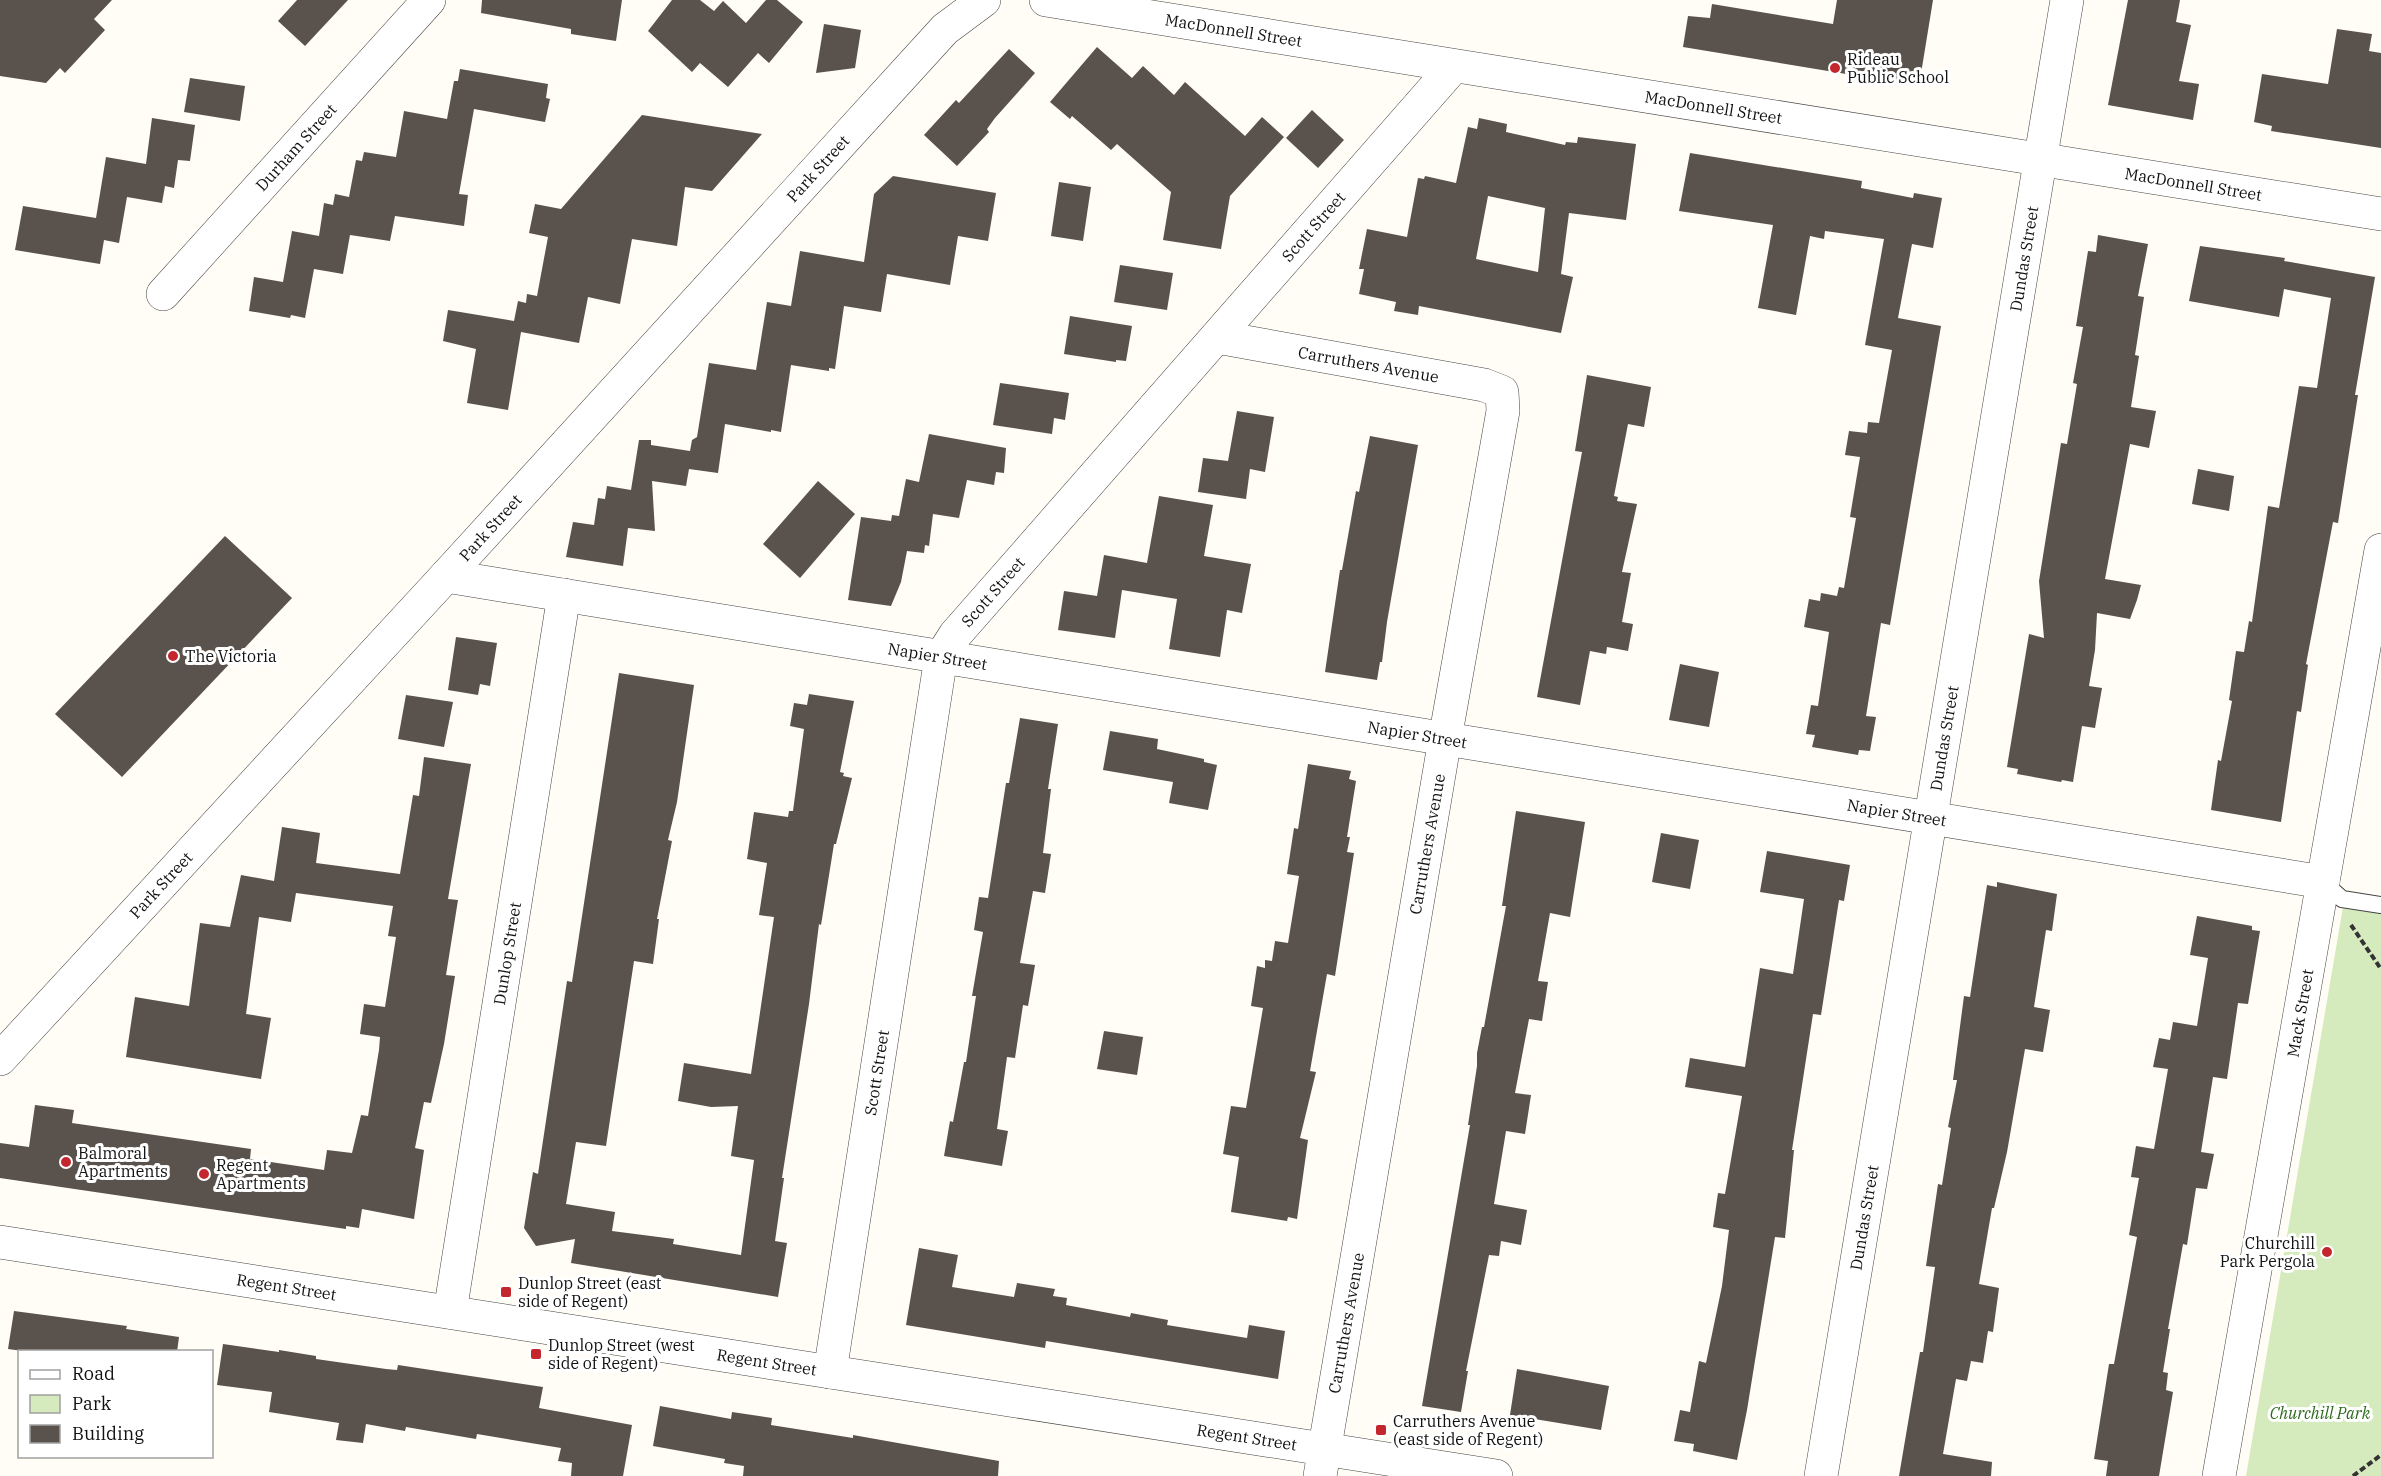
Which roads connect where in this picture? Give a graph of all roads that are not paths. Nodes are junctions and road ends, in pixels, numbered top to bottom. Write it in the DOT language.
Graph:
graph roads {
  1 [pos="429,0"];
  2 [pos="984,0"];
  3 [pos="1046,0"];
  4 [pos="2067,0"];
  5 [pos="1454,66"];
  6 [pos="2039,160"];
  7 [pos="2381,214"];
  8 [pos="164,294"];
  9 [pos="1217,337"];
  10 [pos="2381,550"];
  11 [pos="446,576"];
  12 [pos="564,595"];
  13 [pos="941,657"];
  14 [pos="1445,739"];
  15 [pos="1931,819"];
  16 [pos="2332,890"];
  17 [pos="2381,905"];
  18 [pos="0,1059"];
  19 [pos="0,1242"];
  20 [pos="450,1312"];
  21 [pos="830,1372"];
  22 [pos="1322,1463"];
  23 [pos="1496,1476"];
  24 [pos="1821,1476"];
  25 [pos="2219,1476"];
  1 -- 8 [label="street, Durham Street"];
  2 -- 11 [label="street, Park Street"];
  3 -- 5 [label="street, MacDonnell Street"];
  4 -- 6 [label="street, Dundas Street"];
  5 -- 6 [label="street, MacDonnell Street"];
  5 -- 9 [label="street, Scott Street"];
  6 -- 7 [label="street, MacDonnell Street"];
  6 -- 15 [label="street, Dundas Street"];
  9 -- 13 [label="street, Scott Street"];
  9 -- 14 [label="street, Carruthers Avenue"];
  10 -- 16 [label="street, Mack Street"];
  11 -- 12 [label="street, Napier Street"];
  11 -- 18 [label="street, Park Street"];
  12 -- 13 [label="street, Napier Street"];
  12 -- 20 [label="street, Dunlop Street"];
  13 -- 14 [label="street, Napier Street"];
  13 -- 21 [label="street, Scott Street"];
  14 -- 15 [label="street, Napier Street"];
  14 -- 22 [label="street, Carruthers Avenue"];
  15 -- 16 [label="street, Napier Street"];
  15 -- 24 [label="street, Dundas Street"];
  16 -- 17 [label="lane, Napier Street"];
  16 -- 25 [label="street, Mack Street"];
  19 -- 20 [label="street, Regent Street"];
  20 -- 21 [label="street, Regent Street"];
  21 -- 22 [label="street, Regent Street"];
  22 -- 23 [label="street, Regent Street"];
}
